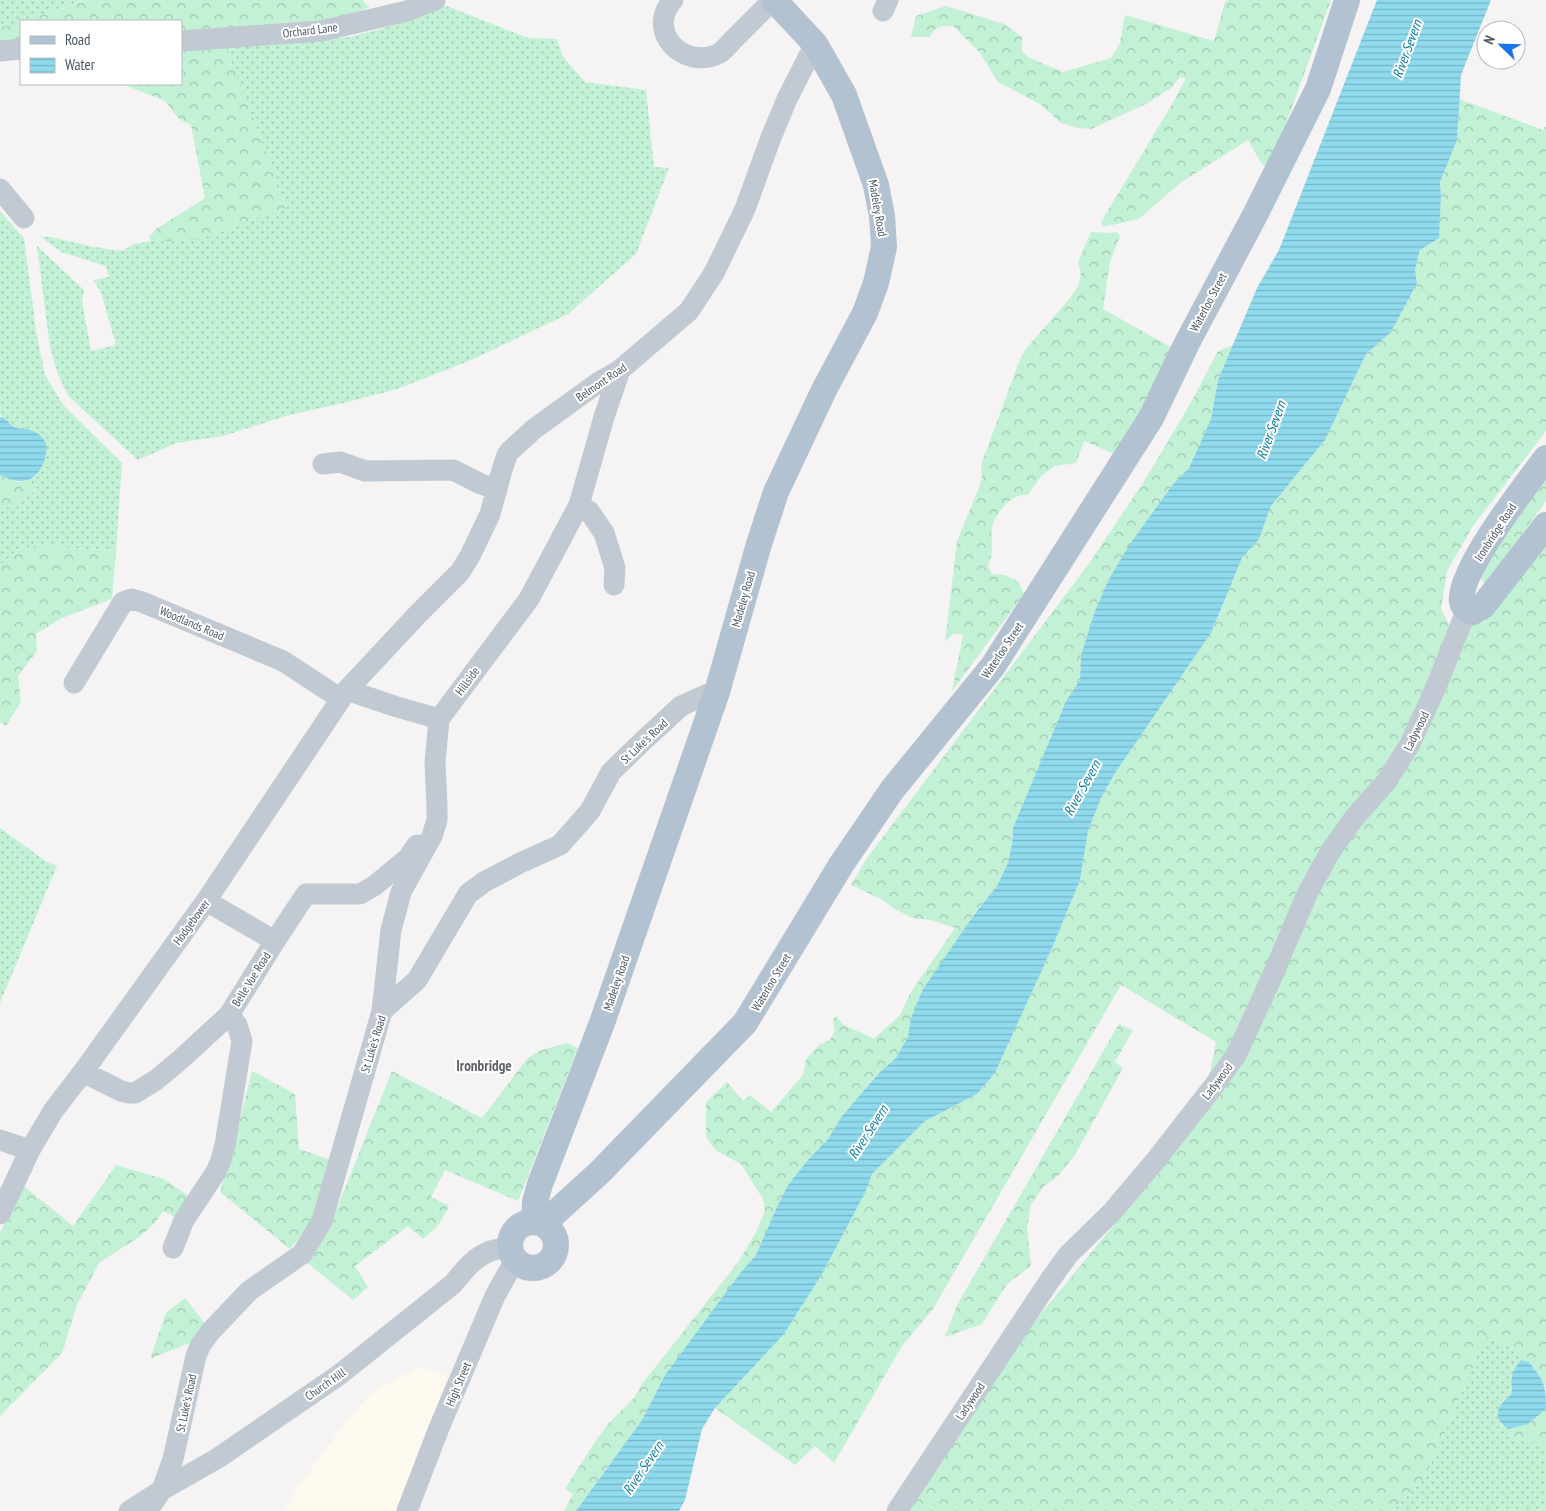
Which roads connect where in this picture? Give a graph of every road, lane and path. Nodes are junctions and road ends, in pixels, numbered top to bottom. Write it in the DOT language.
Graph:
graph roads {
  1 [pos="436,0"];
  2 [pos="673,0"];
  3 [pos="773,0"];
  4 [pos="1347,0"];
  5 [pos="182,41"];
  6 [pos="815,44"];
  7 [pos="20,49"];
  8 [pos="0,51"];
  9 [pos="0,189"];
  10 [pos="24,218"];
  11 [pos="620,370"];
  12 [pos="1546,458"];
  13 [pos="323,464"];
  14 [pos="497,490"];
  15 [pos="579,505"];
  16 [pos="1546,525"];
  17 [pos="614,585"];
  18 [pos="1468,609"];
  19 [pos="74,683"];
  20 [pos="718,692"];
  21 [pos="344,694"];
  22 [pos="439,719"];
  23 [pos="437,820"];
  24 [pos="206,901"];
  25 [pos="274,941"];
  26 [pos="382,1011"];
  27 [pos="229,1015"];
  28 [pos="83,1072"];
  29 [pos="0,1140"];
  30 [pos="30,1150"];
  31 [pos="0,1214"];
  32 [pos="539,1223"];
  33 [pos="173,1248"];
  34 [pos="512,1254"];
  35 [pos="162,1490"];
  36 [pos="130,1511"];
  37 [pos="147,1511"];
  38 [pos="407,1511"];
  39 [pos="897,1511"];
  1 -- 5 [label="street, Orchard Lane"];
  2 -- 3 [label="street"];
  3 -- 6 [label="main road, Madeley Road"];
  4 -- 32 [label="main road, Waterloo Street"];
  6 -- 11 [label="street, Belmont Road"];
  6 -- 20 [label="main road, Madeley Road"];
  7 -- 8 [label="street"];
  9 -- 10 [label="street"];
  11 -- 14 [label="street, Belmont Road"];
  11 -- 15 [label="street, Hillside"];
  12 -- 18 [label="main road, Ironbridge Road"];
  13 -- 14 [label="street"];
  14 -- 21 [label="street, Belmont Road"];
  15 -- 17 [label="street"];
  15 -- 22 [label="street, Hillside"];
  16 -- 18 [label="main road"];
  18 -- 39 [label="street, Ladywood"];
  19 -- 21 [label="street, Woodlands Road"];
  20 -- 26 [label="street, St Luke's Road"];
  20 -- 32 [label="main road, Madeley Road"];
  21 -- 22 [label="street, Woodlands Road"];
  21 -- 24 [label="street, Hodgebower"];
  22 -- 23 [label="street"];
  23 -- 25 [label="street, Belle Vue Road"];
  23 -- 26 [label="street"];
  24 -- 25 [label="street"];
  24 -- 28 [label="street, Hodgebower"];
  25 -- 27 [label="street, Belle Vue Road"];
  26 -- 35 [label="street, St Luke's Road"];
  27 -- 28 [label="street"];
  27 -- 33 [label="street, Belle Vue Road"];
  28 -- 30 [label="street, Hodgebower"];
  29 -- 30 [label="street"];
  30 -- 31 [label="street, Hodgebower"];
  32 -- 34 [label="main road"];
  32 -- 34 [label="main road"];
  34 -- 35 [label="street, Church Hill"];
  34 -- 38 [label="street, High Street"];
  35 -- 36 [label="street, Church Hill"];
  35 -- 37 [label="street"];
}
